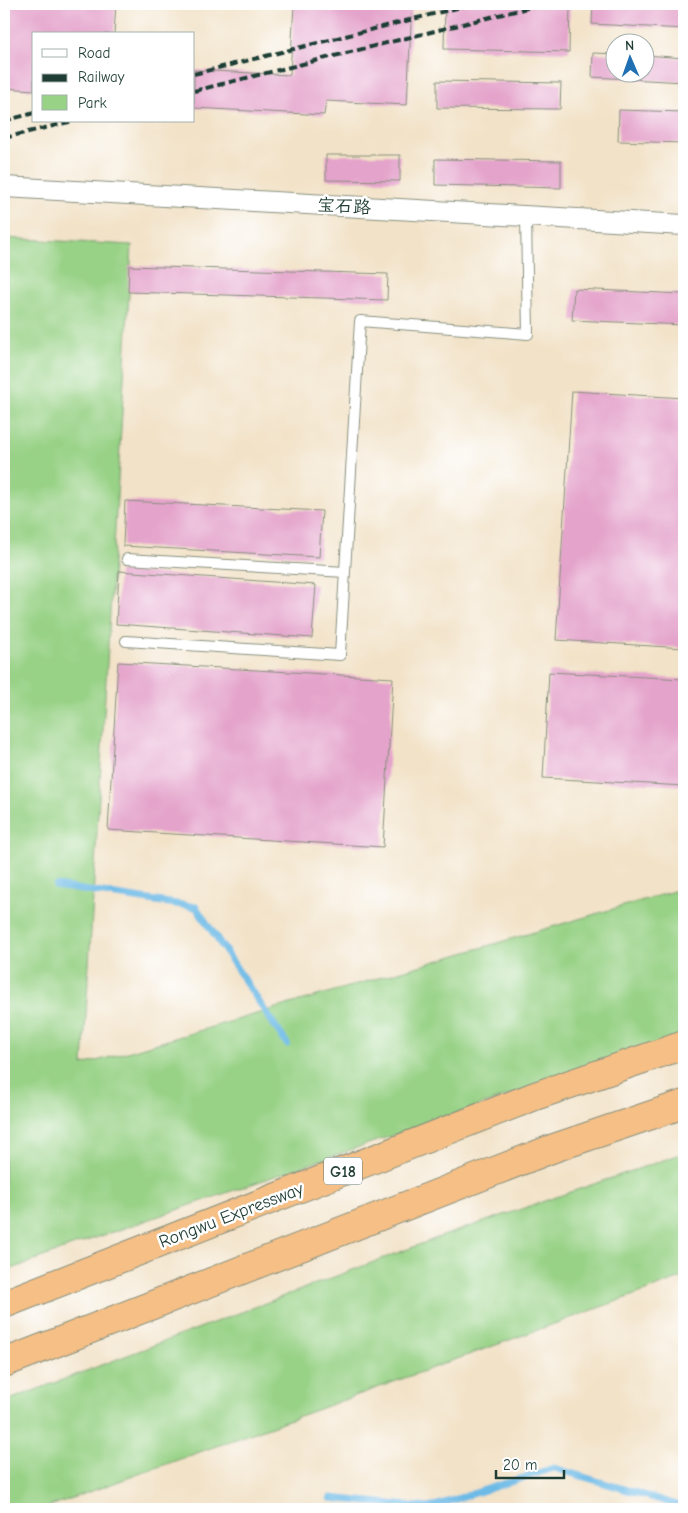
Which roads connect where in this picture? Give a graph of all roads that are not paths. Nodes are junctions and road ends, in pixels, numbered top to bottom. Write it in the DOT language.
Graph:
graph roads {
  1 [pos="4,187"];
  2 [pos="526,216"];
  3 [pos="684,225"];
  4 [pos="126,558"];
  5 [pos="345,572"];
  6 [pos="126,641"];
  7 [pos="684,1045"];
  8 [pos="684,1104"];
  9 [pos="4,1304"];
  10 [pos="4,1363"];
  1 -- 2 [label="street, 宝石路"];
  2 -- 3 [label="street, 宝石路"];
  2 -- 5 [label="lane"];
  4 -- 5 [label="lane"];
  5 -- 6 [label="lane"];
  7 -- 9 [label="highway, Rongwu Expressway / G18"];
  8 -- 10 [label="highway"];
}
